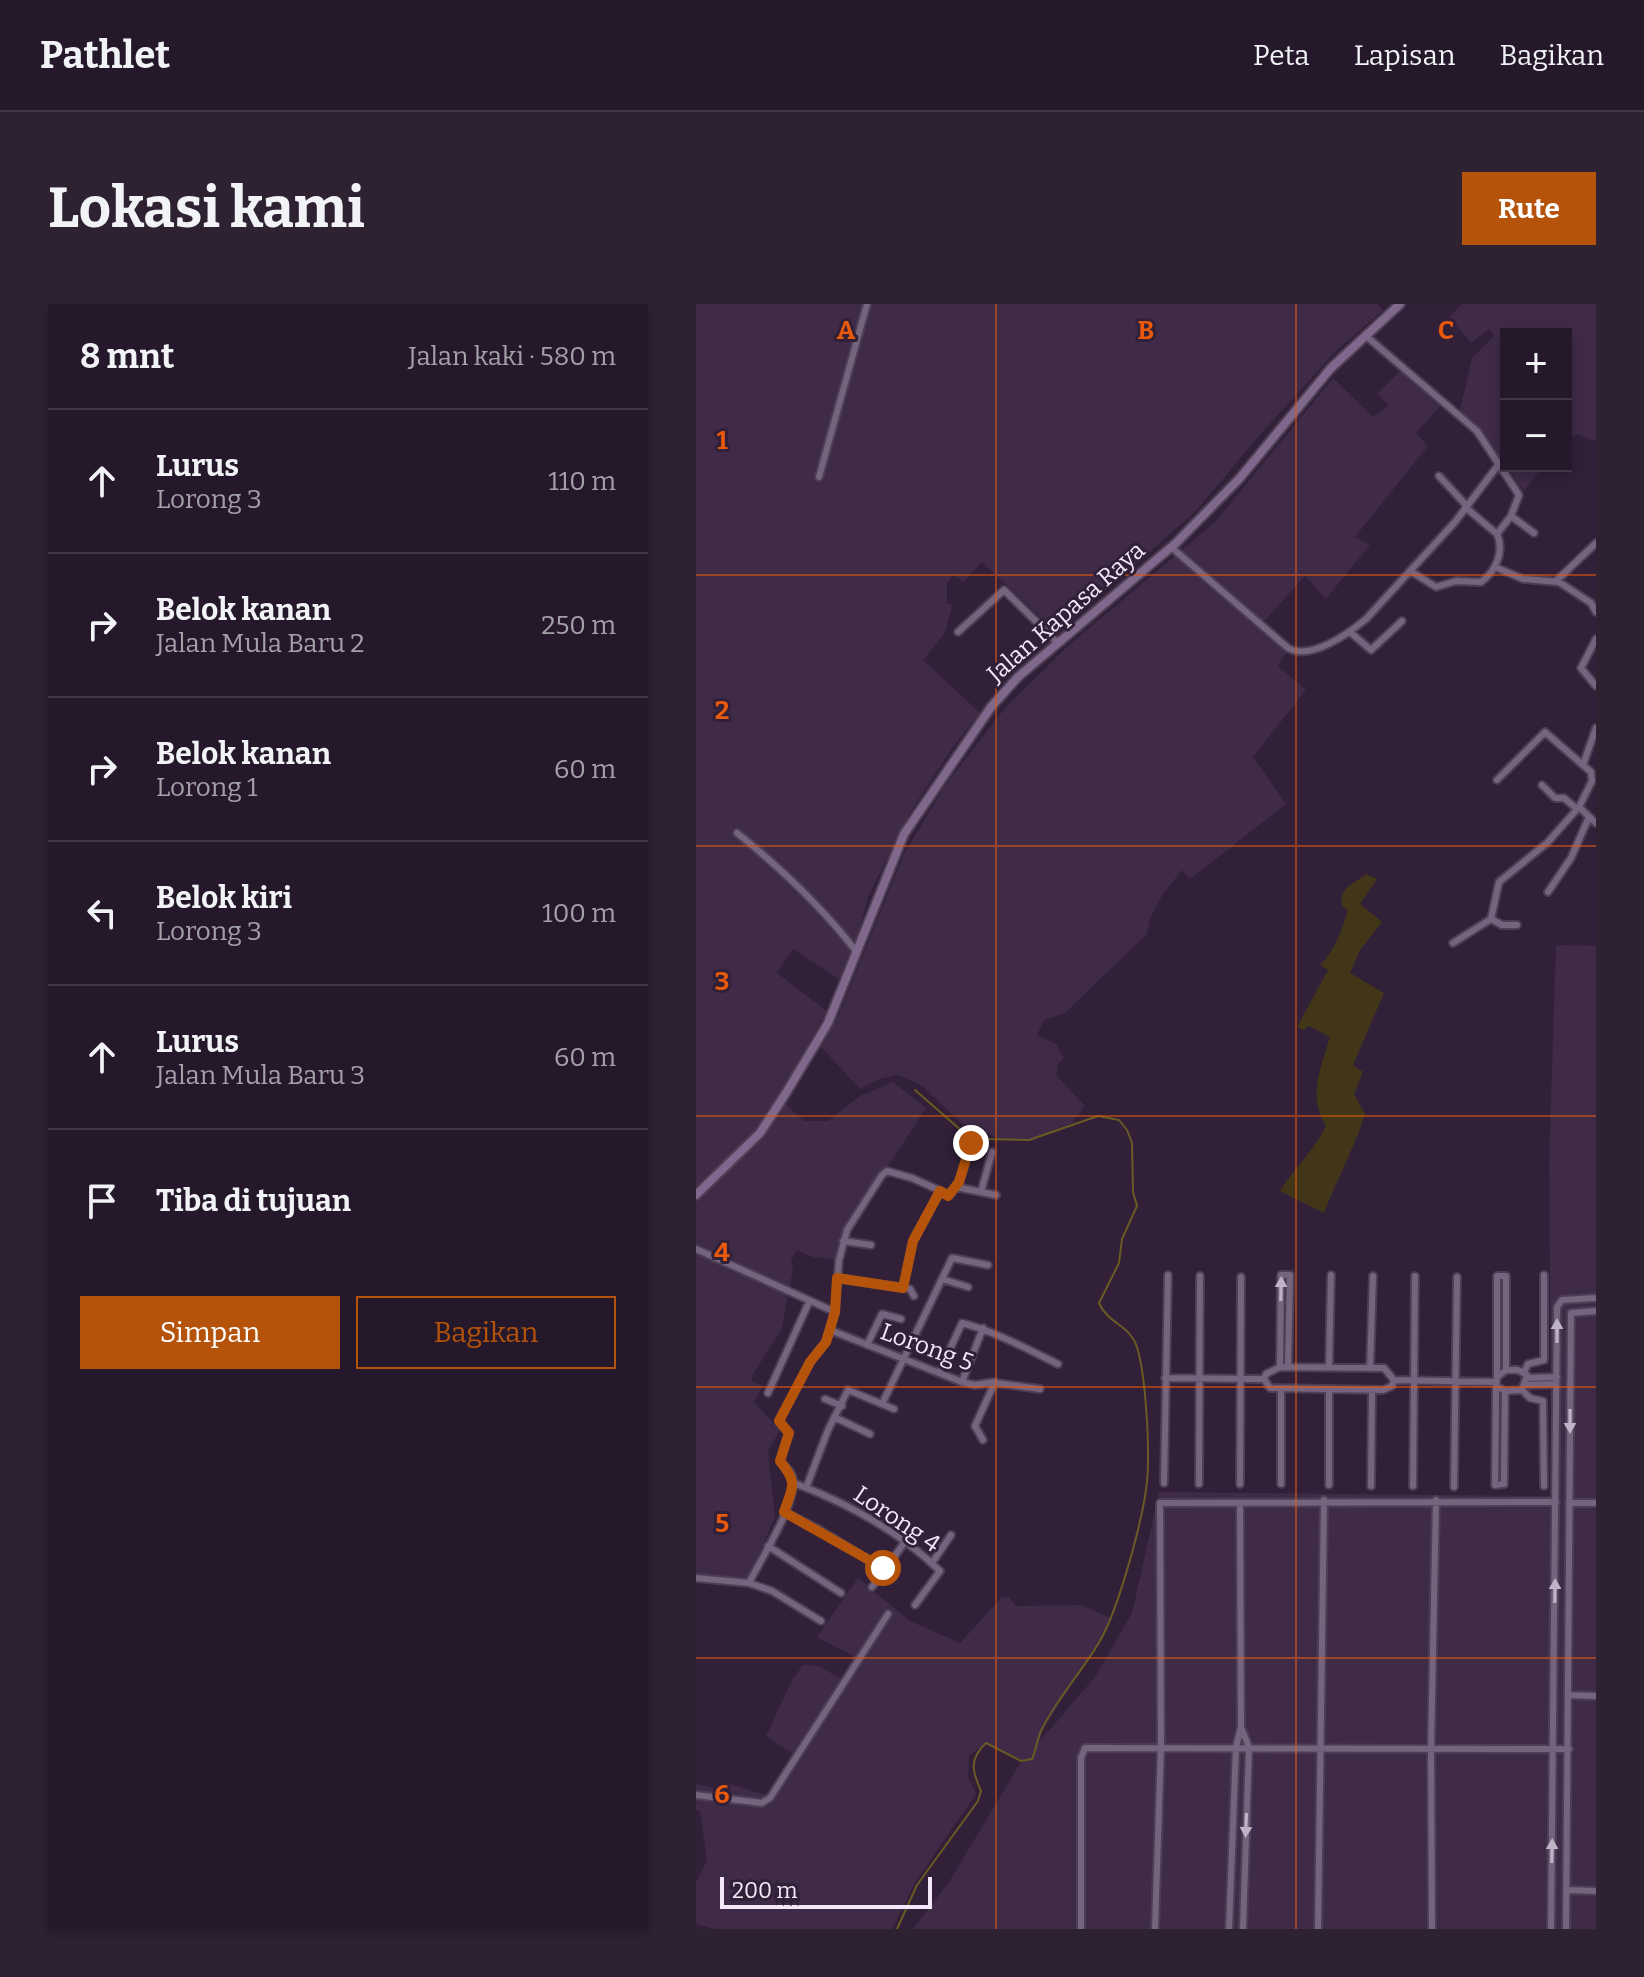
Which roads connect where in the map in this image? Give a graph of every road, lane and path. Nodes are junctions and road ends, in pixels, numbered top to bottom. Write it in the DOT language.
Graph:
graph roads {
  1 [pos="867,304"];
  2 [pos="1400,304"];
  3 [pos="1366,336"];
  4 [pos="1499,464"];
  5 [pos="1439,476"];
  6 [pos="819,477"];
  7 [pos="1466,506"];
  8 [pos="1511,516"];
  9 [pos="1534,533"];
  10 [pos="1497,534"];
  11 [pos="1596,543"];
  12 [pos="1171,547"];
  13 [pos="1494,569"];
  14 [pos="1412,572"];
  15 [pos="1556,581"];
  16 [pos="1596,612"];
  17 [pos="1402,621"];
  18 [pos="958,632"];
  19 [pos="1350,632"];
  20 [pos="1596,639"];
  21 [pos="1057,642"];
  22 [pos="1596,686"];
  23 [pos="1596,728"];
  24 [pos="1584,762"];
  25 [pos="1497,780"];
  26 [pos="1542,785"];
  27 [pos="1578,808"];
  28 [pos="1589,817"];
  29 [pos="1596,823"];
  30 [pos="737,833"];
  31 [pos="1548,892"];
  32 [pos="1491,919"];
  33 [pos="1517,925"];
  34 [pos="1453,943"];
  35 [pos="856,951"];
  36 [pos="971,1143"];
  37 [pos="992,1152"];
  38 [pos="956,1187"];
  39 [pos="940,1191"];
  40 [pos="981,1192"];
  41 [pos="696,1195"];
  42 [pos="996,1195"];
  43 [pos="843,1241"];
  44 [pos="871,1245"];
  45 [pos="696,1249"];
  46 [pos="988,1265"];
  47 [pos="1168,1275"];
  48 [pos="1331,1275"];
  49 [pos="1544,1275"];
  50 [pos="1200,1276"];
  51 [pos="1373,1276"];
  52 [pos="1415,1276"];
  53 [pos="1241,1277"];
  54 [pos="1457,1277"];
  55 [pos="837,1278"];
  56 [pos="942,1279"];
  57 [pos="968,1287"];
  58 [pos="903,1288"];
  59 [pos="914,1296"];
  60 [pos="1596,1298"];
  61 [pos="809,1302"];
  62 [pos="1558,1303"];
  63 [pos="1572,1311"];
  64 [pos="1596,1311"];
  65 [pos="835,1312"];
  66 [pos="901,1319"];
  67 [pos="983,1328"];
  68 [pos="830,1330"];
  69 [pos="867,1345"];
  70 [pos="905,1362"];
  71 [pos="1058,1364"];
  72 [pos="1284,1367"];
  73 [pos="1329,1368"];
  74 [pos="1370,1368"];
  75 [pos="1506,1370"];
  76 [pos="939,1373"];
  77 [pos="1165,1378"];
  78 [pos="1198,1378"];
  79 [pos="1240,1379"];
  80 [pos="1264,1379"];
  81 [pos="1394,1380"];
  82 [pos="1413,1381"];
  83 [pos="1456,1381"];
  84 [pos="1496,1381"];
  85 [pos="1525,1381"];
  86 [pos="1556,1381"];
  87 [pos="962,1382"];
  88 [pos="996,1383"];
  89 [pos="1040,1389"];
  90 [pos="1281,1389"];
  91 [pos="1329,1390"];
  92 [pos="1372,1390"];
  93 [pos="1505,1391"];
  94 [pos="768,1393"];
  95 [pos="825,1399"];
  96 [pos="882,1404"];
  97 [pos="842,1406"];
  98 [pos="894,1409"];
  99 [pos="836,1418"];
  100 [pos="870,1434"];
  101 [pos="983,1440"];
  102 [pos="794,1483"];
  103 [pos="1164,1483"];
  104 [pos="1199,1484"];
  105 [pos="1240,1484"];
  106 [pos="1281,1484"];
  107 [pos="1329,1485"];
  108 [pos="1371,1486"];
  109 [pos="1413,1486"];
  110 [pos="1544,1486"];
  111 [pos="1454,1487"];
  112 [pos="806,1488"];
  113 [pos="1324,1500"];
  114 [pos="1436,1500"];
  115 [pos="1556,1502"];
  116 [pos="1240,1503"];
  117 [pos="1569,1503"];
  118 [pos="1596,1503"];
  119 [pos="784,1512"];
  120 [pos="951,1535"];
  121 [pos="904,1543"];
  122 [pos="768,1546"];
  123 [pos="932,1563"];
  124 [pos="885,1570"];
  125 [pos="696,1578"];
  126 [pos="749,1583"];
  127 [pos="872,1587"];
  128 [pos="841,1593"];
  129 [pos="915,1605"];
  130 [pos="888,1614"];
  131 [pos="821,1621"];
  132 [pos="1568,1695"];
  133 [pos="1596,1696"];
  134 [pos="1241,1727"];
  135 [pos="1161,1747"];
  136 [pos="1236,1747"];
  137 [pos="1249,1747"];
  138 [pos="1322,1748"];
  139 [pos="1431,1749"];
  140 [pos="1569,1749"];
  141 [pos="1553,1750"];
  142 [pos="696,1795"];
  143 [pos="1567,1890"];
  144 [pos="1596,1891"];
  145 [pos="1081,1929"];
  146 [pos="1155,1929"];
  147 [pos="1229,1929"];
  148 [pos="1243,1929"];
  149 [pos="1318,1929"];
  150 [pos="1432,1929"];
  151 [pos="1551,1929"];
  152 [pos="1566,1929"];
  1 -- 6 [label="street"];
  2 -- 3 [label="main road, Jalan Kapasa Raya"];
  3 -- 4 [label="street"];
  3 -- 12 [label="main road, Jalan Kapasa Raya"];
  4 -- 7 [label="street"];
  4 -- 8 [label="street"];
  5 -- 7 [label="street"];
  7 -- 10 [label="street"];
  7 -- 14 [label="street"];
  8 -- 9 [label="street"];
  8 -- 10 [label="street"];
  10 -- 13 [label="street"];
  11 -- 15 [label="street"];
  12 -- 19 [label="street"];
  12 -- 21 [label="main road, Jalan Kapasa Raya"];
  13 -- 14 [label="street"];
  13 -- 15 [label="street"];
  14 -- 19 [label="street"];
  15 -- 16 [label="street"];
  17 -- 19 [label="street"];
  18 -- 21 [label="street"];
  20 -- 22 [label="street"];
  21 -- 35 [label="main road, Jalan Kapasa Raya"];
  23 -- 24 [label="street"];
  24 -- 25 [label="street"];
  24 -- 27 [label="street"];
  26 -- 27 [label="street"];
  27 -- 28 [label="street"];
  27 -- 32 [label="street"];
  28 -- 29 [label="street"];
  28 -- 31 [label="street"];
  30 -- 35 [label="street"];
  32 -- 33 [label="street"];
  32 -- 34 [label="street"];
  35 -- 41 [label="main road, Jalan Kapasa Raya"];
  36 -- 38 [label="street"];
  37 -- 40 [label="street"];
  38 -- 39 [label="street"];
  38 -- 40 [label="street"];
  39 -- 43 [label="street"];
  39 -- 58 [label="street"];
  40 -- 42 [label="street"];
  43 -- 44 [label="street"];
  43 -- 55 [label="street"];
  45 -- 61 [label="street"];
  46 -- 56 [label="street"];
  47 -- 77 [label="street"];
  48 -- 73 [label="street"];
  49 -- 85 [label="street"];
  50 -- 78 [label="street"];
  51 -- 74 [label="street"];
  52 -- 82 [label="street"];
  53 -- 79 [label="street"];
  54 -- 83 [label="street"];
  55 -- 58 [label="street"];
  55 -- 65 [label="street"];
  56 -- 57 [label="street"];
  56 -- 70 [label="street"];
  58 -- 59 [label="street"];
  60 -- 62 [label="street"];
  61 -- 65 [label="street"];
  61 -- 94 [label="street"];
  62 -- 63 [label="street"];
  86 -- 62 [label="street, one-way"];
  63 -- 64 [label="street"];
  63 -- 117 [label="street, one-way"];
  65 -- 68 [label="street"];
  66 -- 69 [label="street"];
  67 -- 71 [label="street"];
  67 -- 76 [label="street"];
  67 -- 87 [label="street"];
  68 -- 69 [label="street, Lorong 5"];
  68 -- 102 [label="street"];
  69 -- 70 [label="street, Lorong 5"];
  70 -- 76 [label="street, Lorong 5"];
  70 -- 96 [label="street"];
  72 -- 72 [label="street, one-way"];
  72 -- 73 [label="street"];
  72 -- 80 [label="street"];
  73 -- 74 [label="street"];
  74 -- 81 [label="street"];
  75 -- 84 [label="street"];
  75 -- 84 [label="street"];
  75 -- 85 [label="street"];
  76 -- 87 [label="street, Lorong 5"];
  77 -- 78 [label="street"];
  77 -- 103 [label="street"];
  78 -- 79 [label="street"];
  78 -- 104 [label="street"];
  79 -- 80 [label="street"];
  79 -- 105 [label="street"];
  80 -- 90 [label="street"];
  81 -- 82 [label="street"];
  81 -- 92 [label="street"];
  82 -- 83 [label="street"];
  82 -- 109 [label="street"];
  83 -- 84 [label="street"];
  83 -- 111 [label="street"];
  84 -- 93 [label="street"];
  84 -- 93 [label="street"];
  85 -- 86 [label="street"];
  85 -- 93 [label="street"];
  85 -- 110 [label="street"];
  86 -- 115 [label="street"];
  87 -- 88 [label="street, Lorong 5"];
  88 -- 89 [label="street"];
  88 -- 101 [label="street, Lorong 5"];
  90 -- 91 [label="street"];
  90 -- 106 [label="street"];
  91 -- 92 [label="street"];
  91 -- 107 [label="street"];
  92 -- 108 [label="street"];
  95 -- 97 [label="street"];
  96 -- 97 [label="street"];
  96 -- 98 [label="street"];
  97 -- 99 [label="street"];
  99 -- 100 [label="street"];
  99 -- 112 [label="street"];
  102 -- 112 [label="street, Lorong 4"];
  102 -- 119 [label="street"];
  112 -- 121 [label="street, Lorong 4"];
  113 -- 114 [label="street"];
  113 -- 116 [label="street"];
  113 -- 138 [label="street"];
  114 -- 115 [label="street"];
  114 -- 139 [label="street"];
  141 -- 115 [label="street, one-way"];
  116 -- 134 [label="street"];
  116 -- 135 [label="street"];
  117 -- 118 [label="street"];
  117 -- 132 [label="street"];
  119 -- 122 [label="street"];
  119 -- 124 [label="street"];
  120 -- 123 [label="street"];
  121 -- 123 [label="street, Lorong 4"];
  121 -- 124 [label="street"];
  122 -- 126 [label="street"];
  122 -- 128 [label="street"];
  123 -- 129 [label="street, Lorong 4"];
  124 -- 127 [label="street"];
  125 -- 126 [label="street"];
  126 -- 131 [label="street"];
  130 -- 142 [label="street"];
  132 -- 133 [label="street"];
  132 -- 140 [label="street"];
  134 -- 136 [label="street"];
  134 -- 137 [label="street"];
  135 -- 136 [label="street"];
  135 -- 145 [label="street"];
  135 -- 146 [label="street"];
  136 -- 137 [label="street"];
  136 -- 147 [label="street"];
  137 -- 138 [label="street"];
  137 -- 148 [label="street, one-way"];
  138 -- 139 [label="street"];
  138 -- 149 [label="street"];
  139 -- 141 [label="street"];
  139 -- 150 [label="street"];
  140 -- 141 [label="street"];
  140 -- 143 [label="street"];
  151 -- 141 [label="street, one-way"];
  143 -- 144 [label="street"];
  143 -- 152 [label="street"];
}
